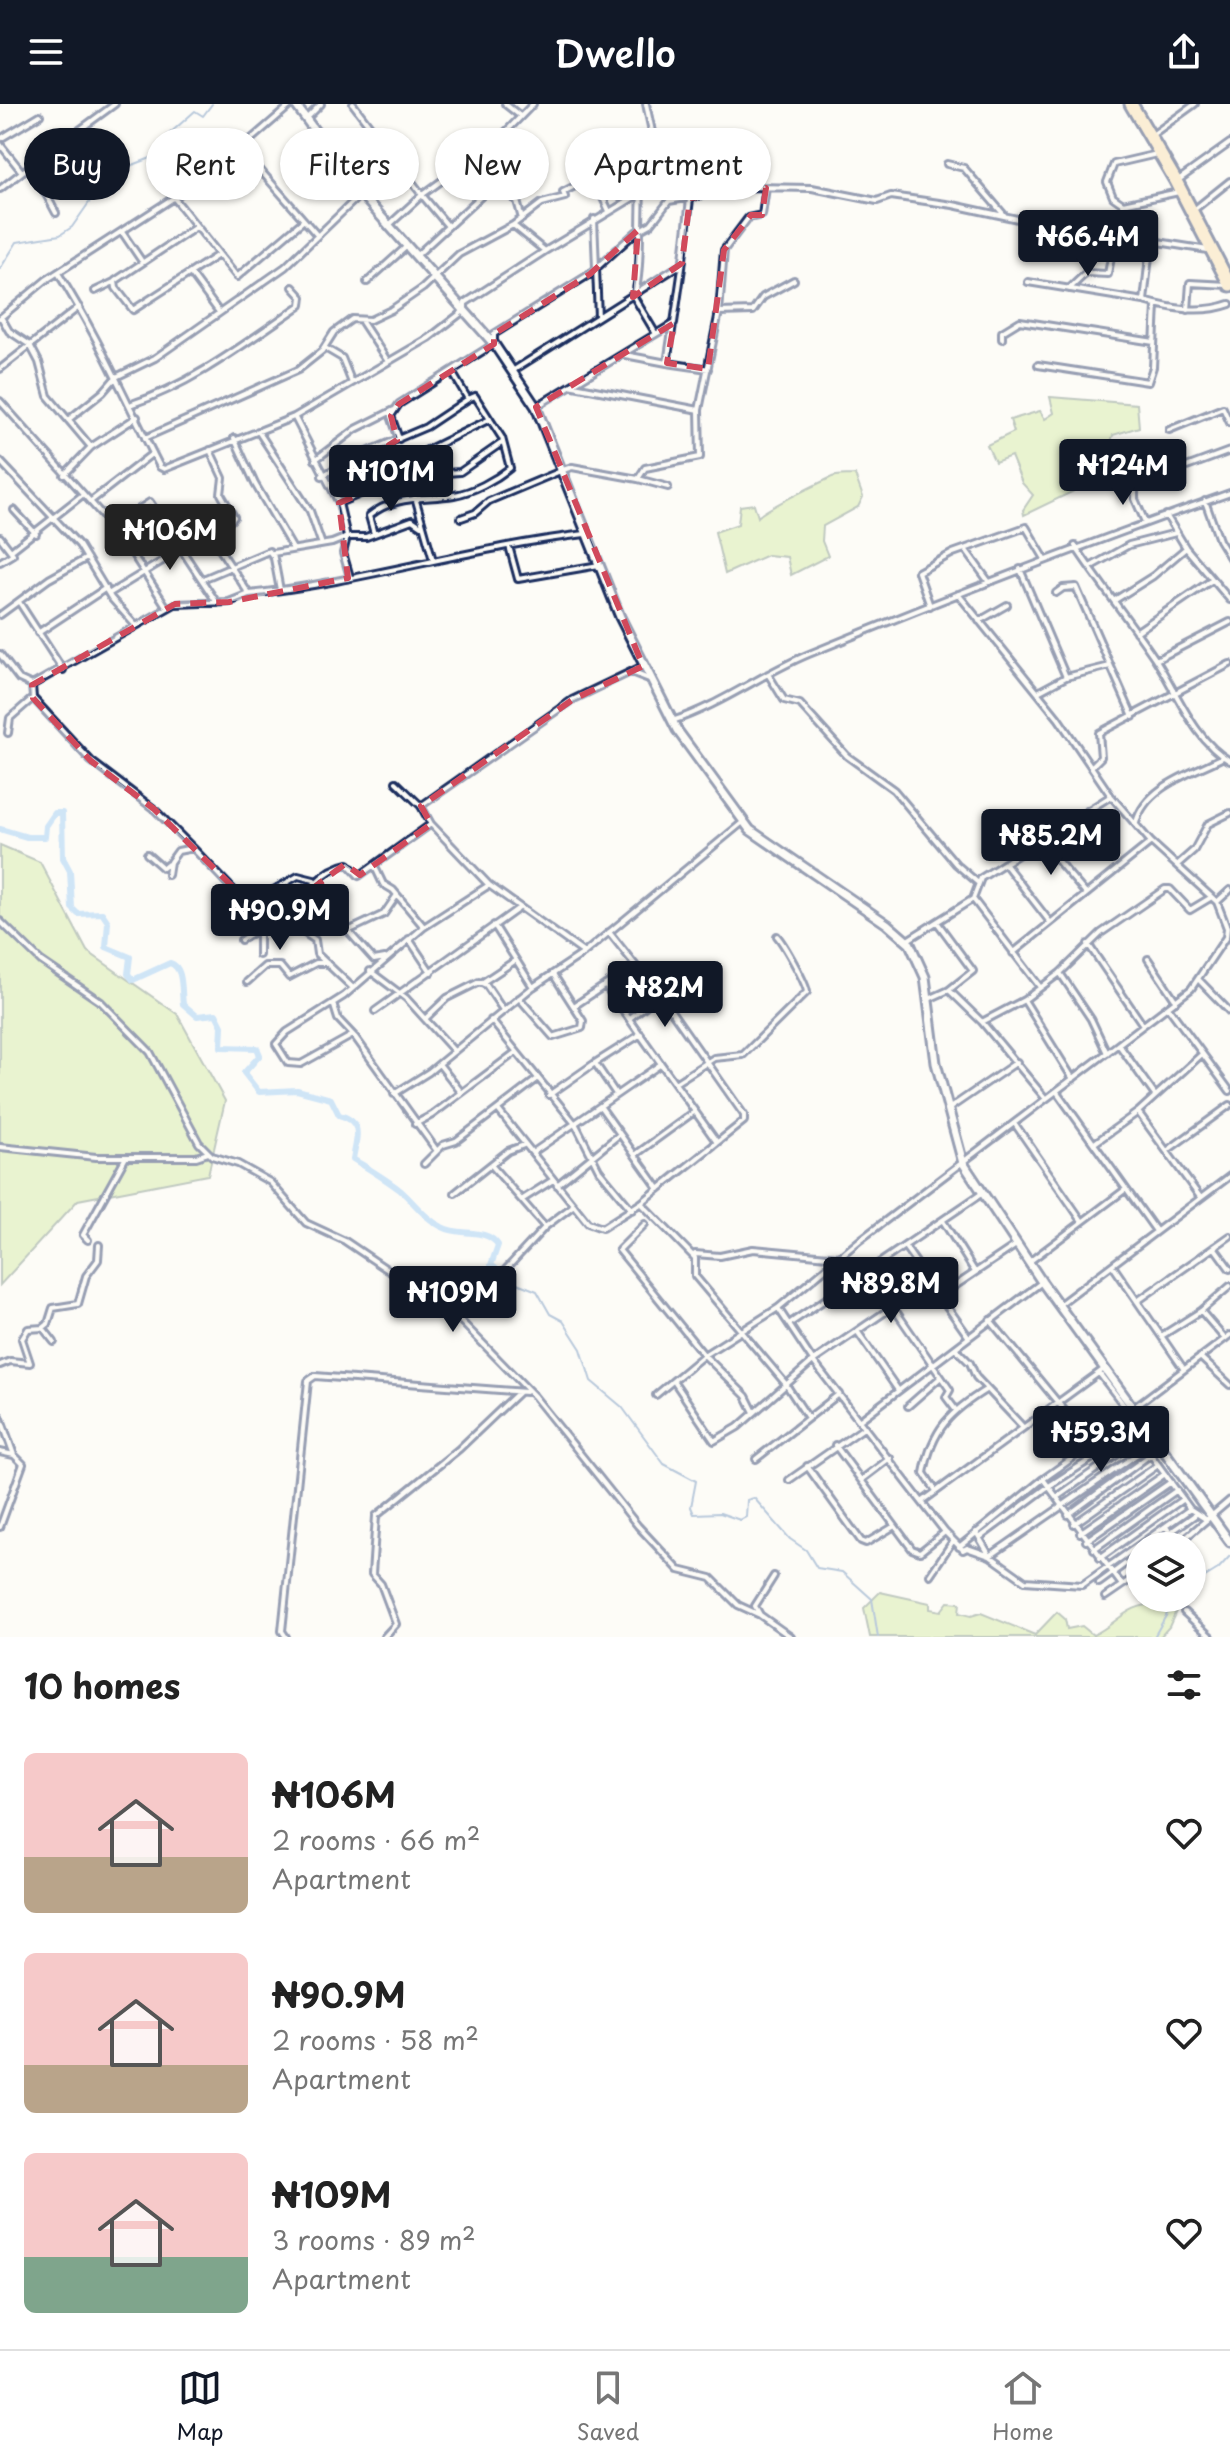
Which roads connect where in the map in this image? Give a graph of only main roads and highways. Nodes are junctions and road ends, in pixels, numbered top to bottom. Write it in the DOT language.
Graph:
graph roads {
  1 [pos="1131,104"];
  2 [pos="300,110"];
  3 [pos="1230,285"];
  4 [pos="1229,1537"];
  1 -- 3 [label="highway"];
  2 -- 4 [label="main road"];
}
